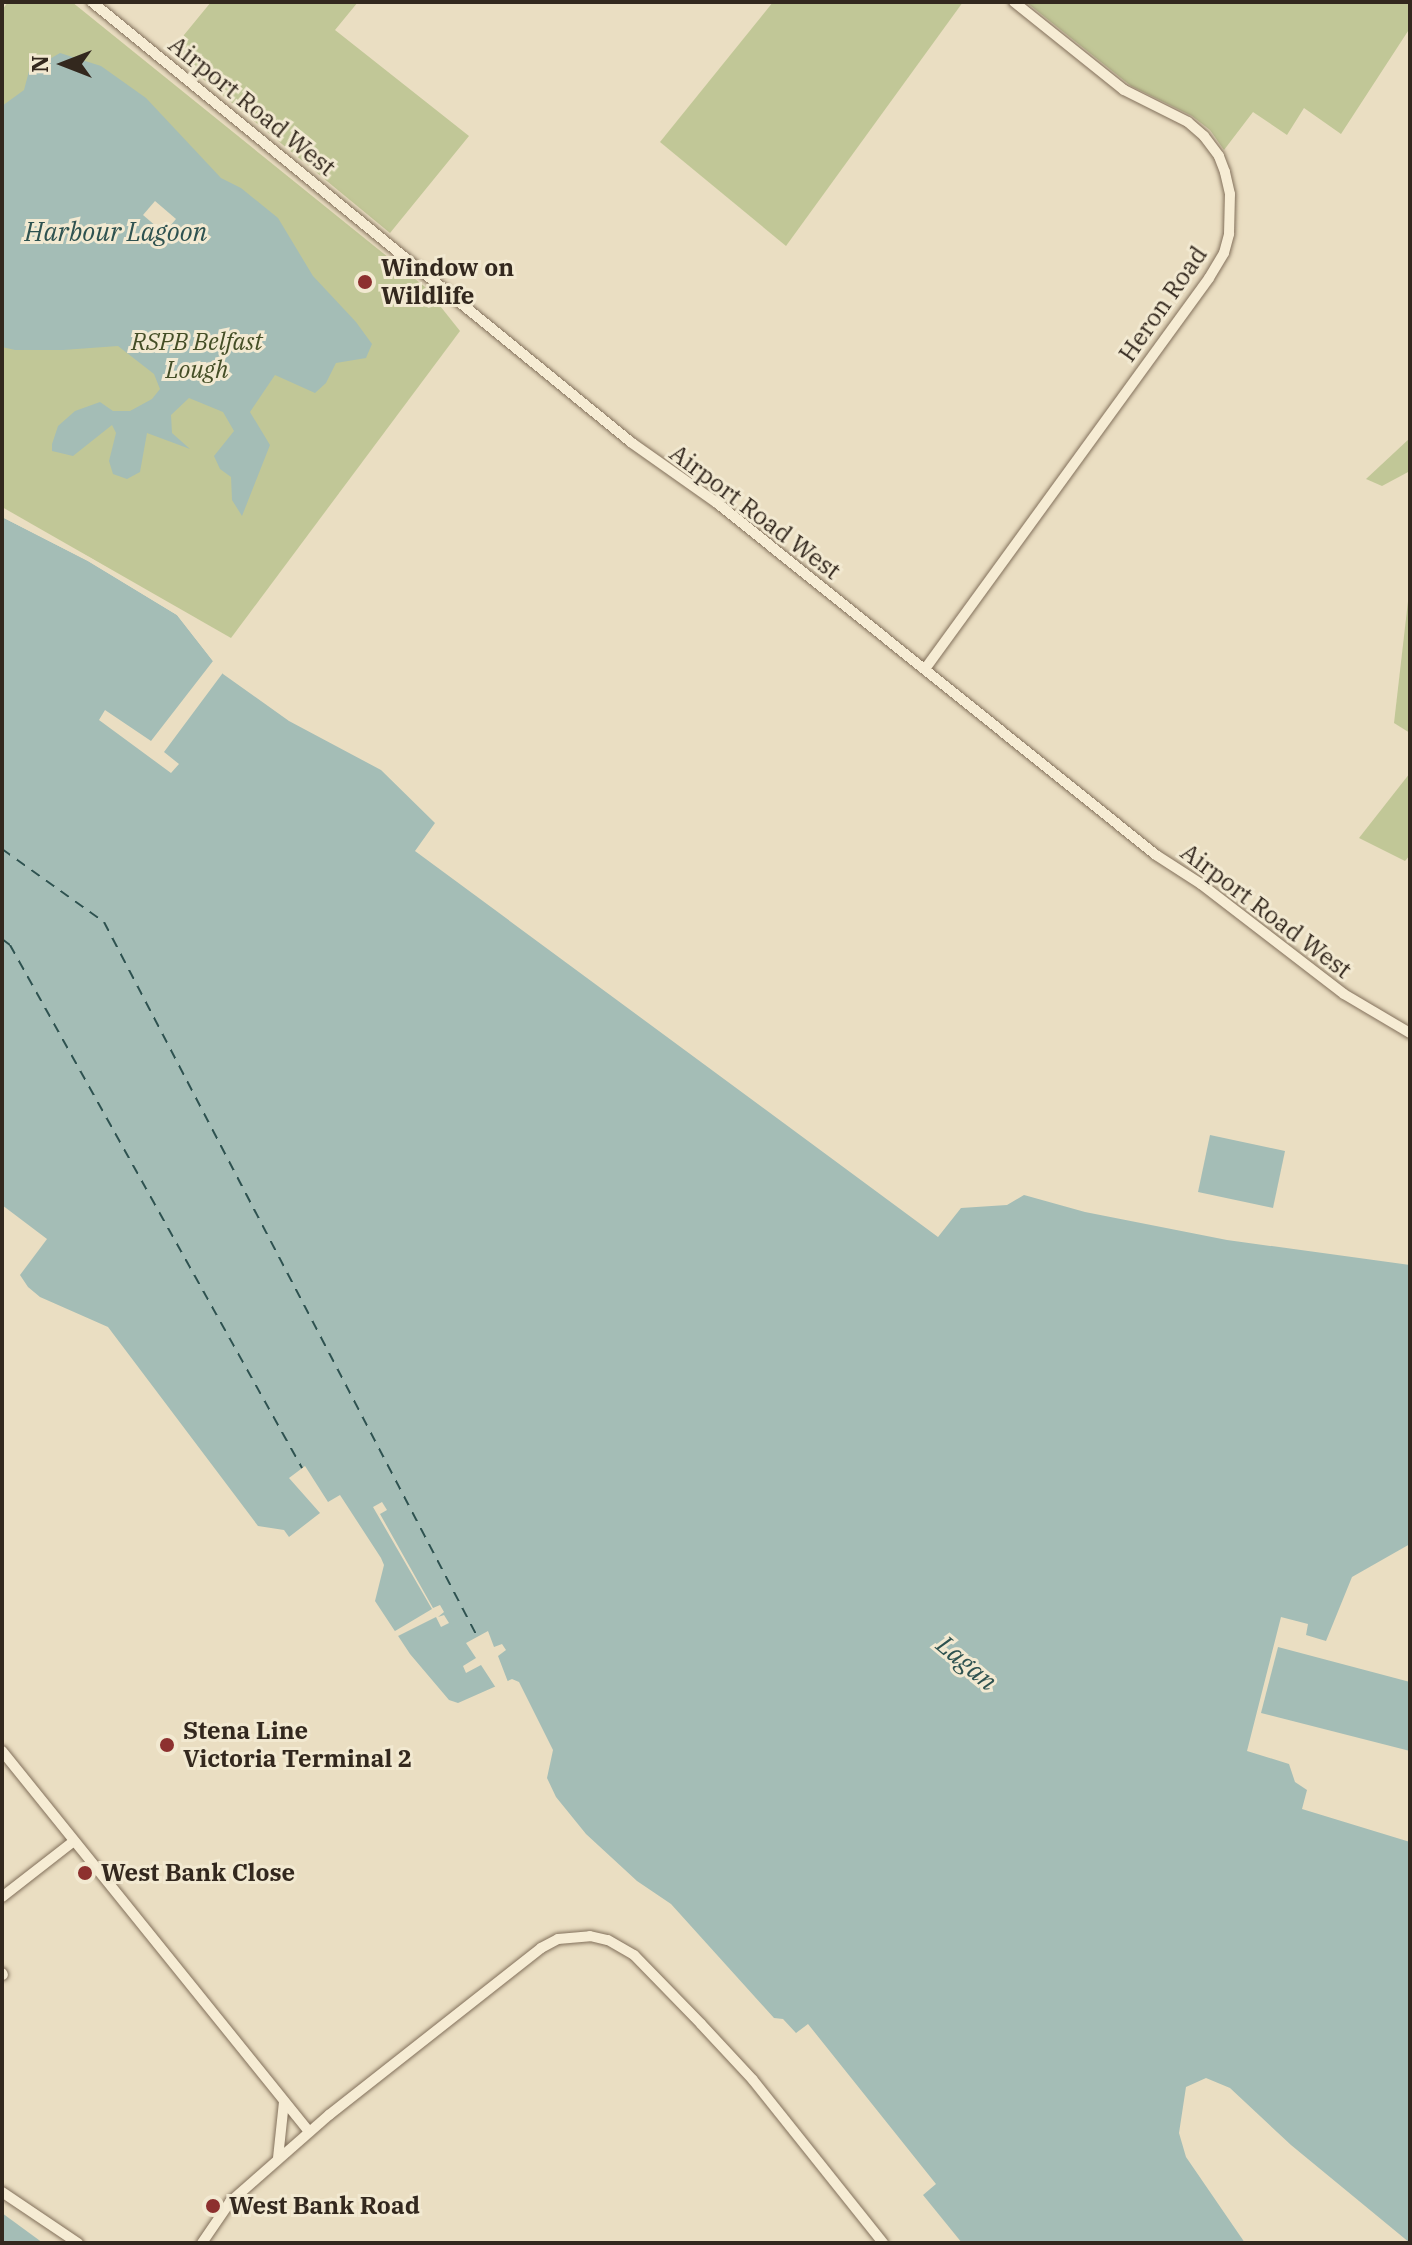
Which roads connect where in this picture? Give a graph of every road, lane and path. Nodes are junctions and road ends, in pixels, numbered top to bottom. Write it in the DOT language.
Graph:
graph roads {
  1 [pos="92,2"];
  2 [pos="1014,2"];
  3 [pos="925,669"];
  4 [pos="1410,1033"];
  5 [pos="2,1751"];
  6 [pos="74,1841"];
  7 [pos="2,1897"];
  8 [pos="284,2102"];
  9 [pos="309,2131"];
  10 [pos="278,2158"];
  11 [pos="2,2192"];
  12 [pos="78,2243"];
  13 [pos="202,2243"];
  14 [pos="883,2243"];
  1 -- 3 [label="street, Airport Road West"];
  2 -- 3 [label="street, Heron Road"];
  3 -- 4 [label="street, Airport Road West"];
  5 -- 6 [label="street"];
  6 -- 7 [label="street"];
  6 -- 8 [label="street"];
  8 -- 9 [label="street"];
  8 -- 10 [label="street"];
  9 -- 10 [label="street"];
  9 -- 14 [label="street"];
  10 -- 13 [label="street"];
  11 -- 12 [label="street"];
}
